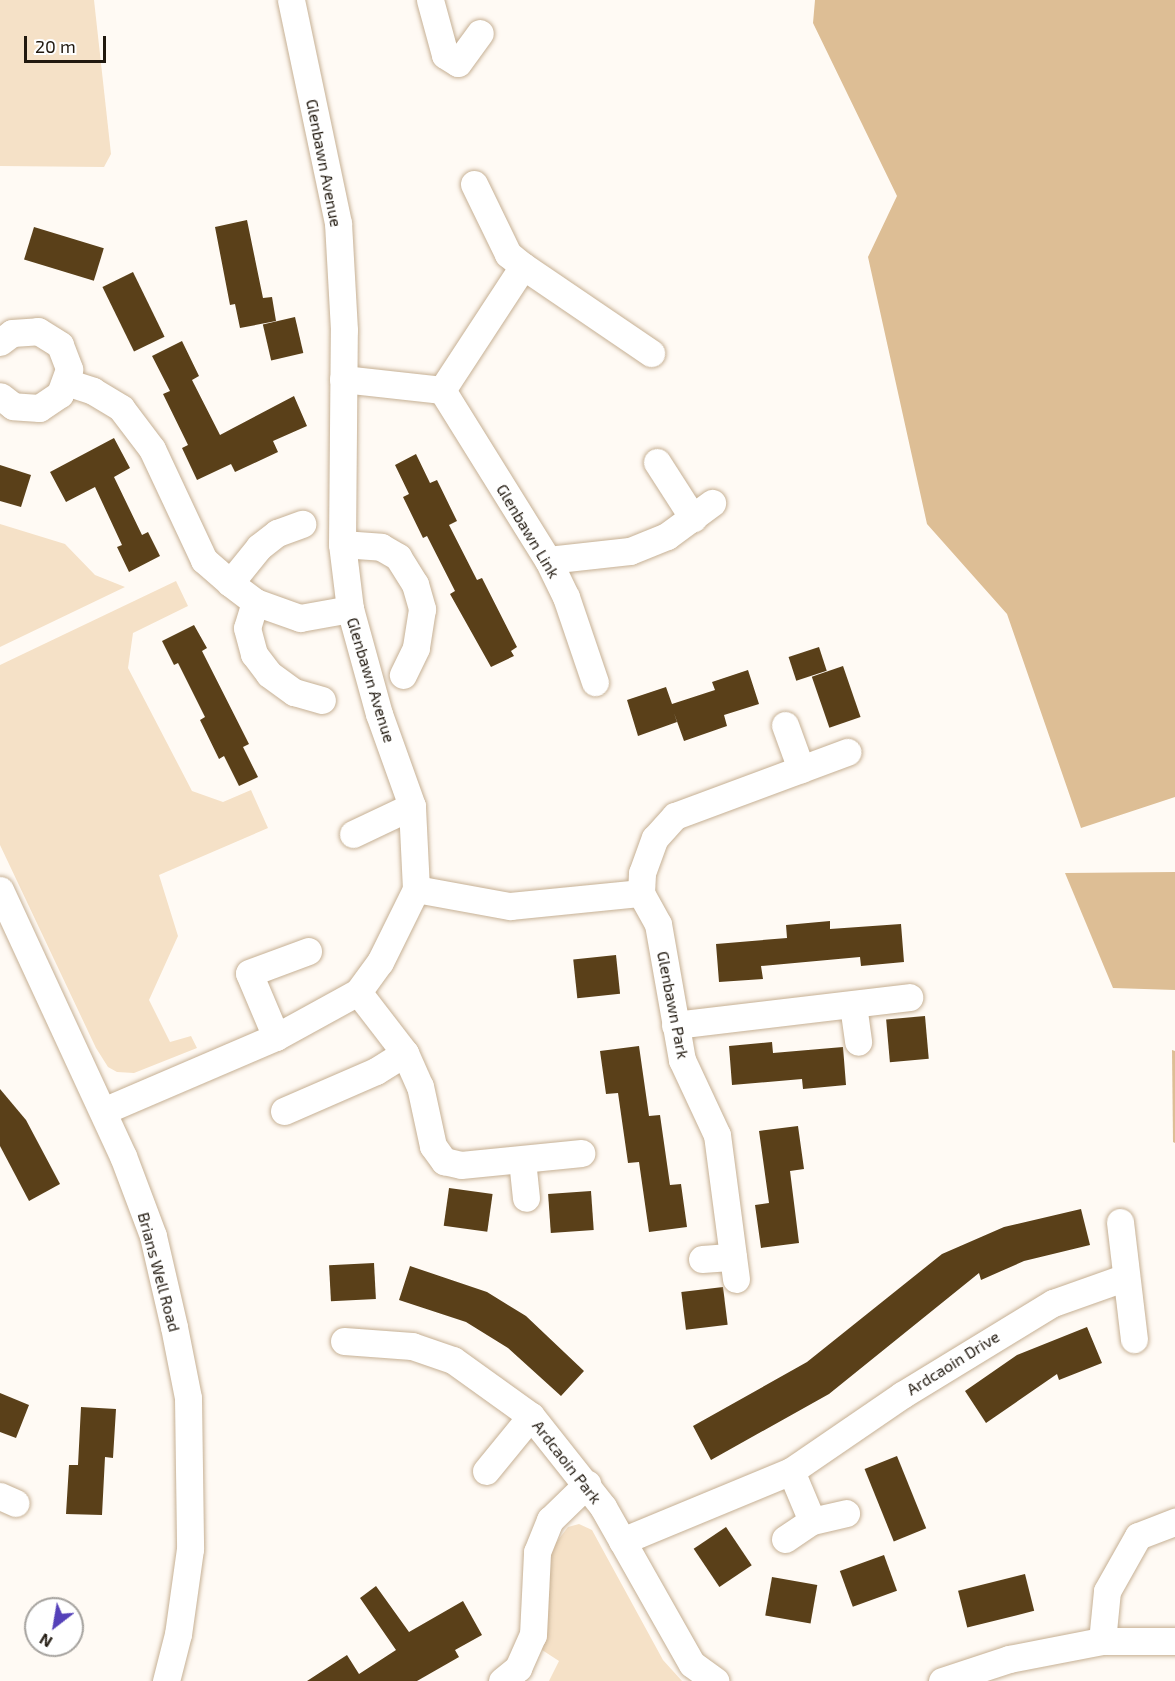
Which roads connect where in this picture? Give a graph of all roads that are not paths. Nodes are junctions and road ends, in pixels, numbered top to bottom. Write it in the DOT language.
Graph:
graph roads {
  1 [pos="291,0"];
  2 [pos="430,0"];
  3 [pos="480,33"];
  4 [pos="474,184"];
  5 [pos="523,266"];
  6 [pos="0,342"];
  7 [pos="651,353"];
  8 [pos="343,379"];
  9 [pos="66,382"];
  10 [pos="442,390"];
  11 [pos="0,396"];
  12 [pos="657,462"];
  13 [pos="302,524"];
  14 [pos="342,544"];
  15 [pos="548,560"];
  16 [pos="230,584"];
  17 [pos="255,602"];
  18 [pos="350,609"];
  19 [pos="403,675"];
  20 [pos="595,682"];
  21 [pos="321,700"];
  22 [pos="785,725"];
  23 [pos="847,752"];
  24 [pos="801,769"];
  25 [pos="412,806"];
  26 [pos="353,834"];
  27 [pos="416,889"];
  28 [pos="0,890"];
  29 [pos="641,892"];
  30 [pos="308,951"];
  31 [pos="358,992"];
  32 [pos="909,997"];
  33 [pos="853,1005"];
  34 [pos="675,1026"];
  35 [pos="276,1036"];
  36 [pos="858,1042"];
  37 [pos="405,1053"];
  38 [pos="103,1111"];
  39 [pos="284,1111"];
  40 [pos="581,1153"];
  41 [pos="522,1160"];
  42 [pos="526,1198"];
  43 [pos="1120,1222"];
  44 [pos="702,1259"];
  45 [pos="1126,1277"];
  46 [pos="1134,1339"];
  47 [pos="344,1341"];
  48 [pos="531,1416"];
  49 [pos="486,1471"];
  50 [pos="792,1471"];
  51 [pos="587,1484"];
  52 [pos="846,1513"];
  53 [pos="813,1521"];
  54 [pos="1175,1522"];
  55 [pos="785,1539"];
  56 [pos="622,1541"];
  57 [pos="1102,1641"];
  58 [pos="1175,1641"];
  59 [pos="166,1681"];
  60 [pos="502,1681"];
  61 [pos="715,1681"];
  62 [pos="942,1681"];
  1 -- 8 [label="street, Glenbawn Avenue"];
  2 -- 3 [label="street"];
  4 -- 5 [label="street"];
  5 -- 7 [label="street"];
  5 -- 10 [label="street"];
  6 -- 9 [label="street"];
  8 -- 10 [label="street"];
  8 -- 14 [label="street, Glenbawn Avenue"];
  9 -- 11 [label="street"];
  9 -- 16 [label="street"];
  10 -- 15 [label="street, Glenbawn Link"];
  12 -- 15 [label="street"];
  13 -- 16 [label="street"];
  14 -- 18 [label="street, Glenbawn Avenue"];
  14 -- 19 [label="street"];
  15 -- 20 [label="street, Glenbawn Link"];
  16 -- 17 [label="street"];
  17 -- 18 [label="street"];
  17 -- 21 [label="street"];
  18 -- 25 [label="street, Glenbawn Avenue"];
  22 -- 24 [label="street"];
  23 -- 24 [label="street"];
  24 -- 29 [label="street"];
  25 -- 26 [label="street"];
  25 -- 27 [label="street, Glenbawn Avenue"];
  27 -- 29 [label="street"];
  27 -- 31 [label="street, Glenbawn Avenue"];
  28 -- 38 [label="street, Brians Well Road"];
  29 -- 34 [label="street, Glenbawn Park"];
  30 -- 35 [label="street"];
  31 -- 35 [label="street, Glenbawn Avenue"];
  31 -- 37 [label="street"];
  32 -- 33 [label="street"];
  33 -- 34 [label="street"];
  33 -- 36 [label="street"];
  34 -- 44 [label="street, Glenbawn Park"];
  35 -- 38 [label="street, Glenbawn Avenue"];
  37 -- 39 [label="street"];
  37 -- 41 [label="street"];
  38 -- 59 [label="street, Brians Well Road"];
  40 -- 41 [label="street"];
  41 -- 42 [label="street"];
  43 -- 45 [label="street"];
  45 -- 46 [label="street"];
  45 -- 50 [label="street, Ardcaoin Drive"];
  47 -- 48 [label="street, Ardcaoin Park"];
  48 -- 49 [label="street"];
  48 -- 51 [label="street, Ardcaoin Park"];
  50 -- 53 [label="street"];
  50 -- 56 [label="street, Ardcaoin Drive"];
  51 -- 56 [label="street, Ardcaoin Park"];
  51 -- 60 [label="street"];
  52 -- 53 [label="street"];
  53 -- 55 [label="street"];
  54 -- 57 [label="street"];
  56 -- 61 [label="street, Ardcaoin Park"];
  57 -- 58 [label="street"];
  57 -- 62 [label="street"];
}
